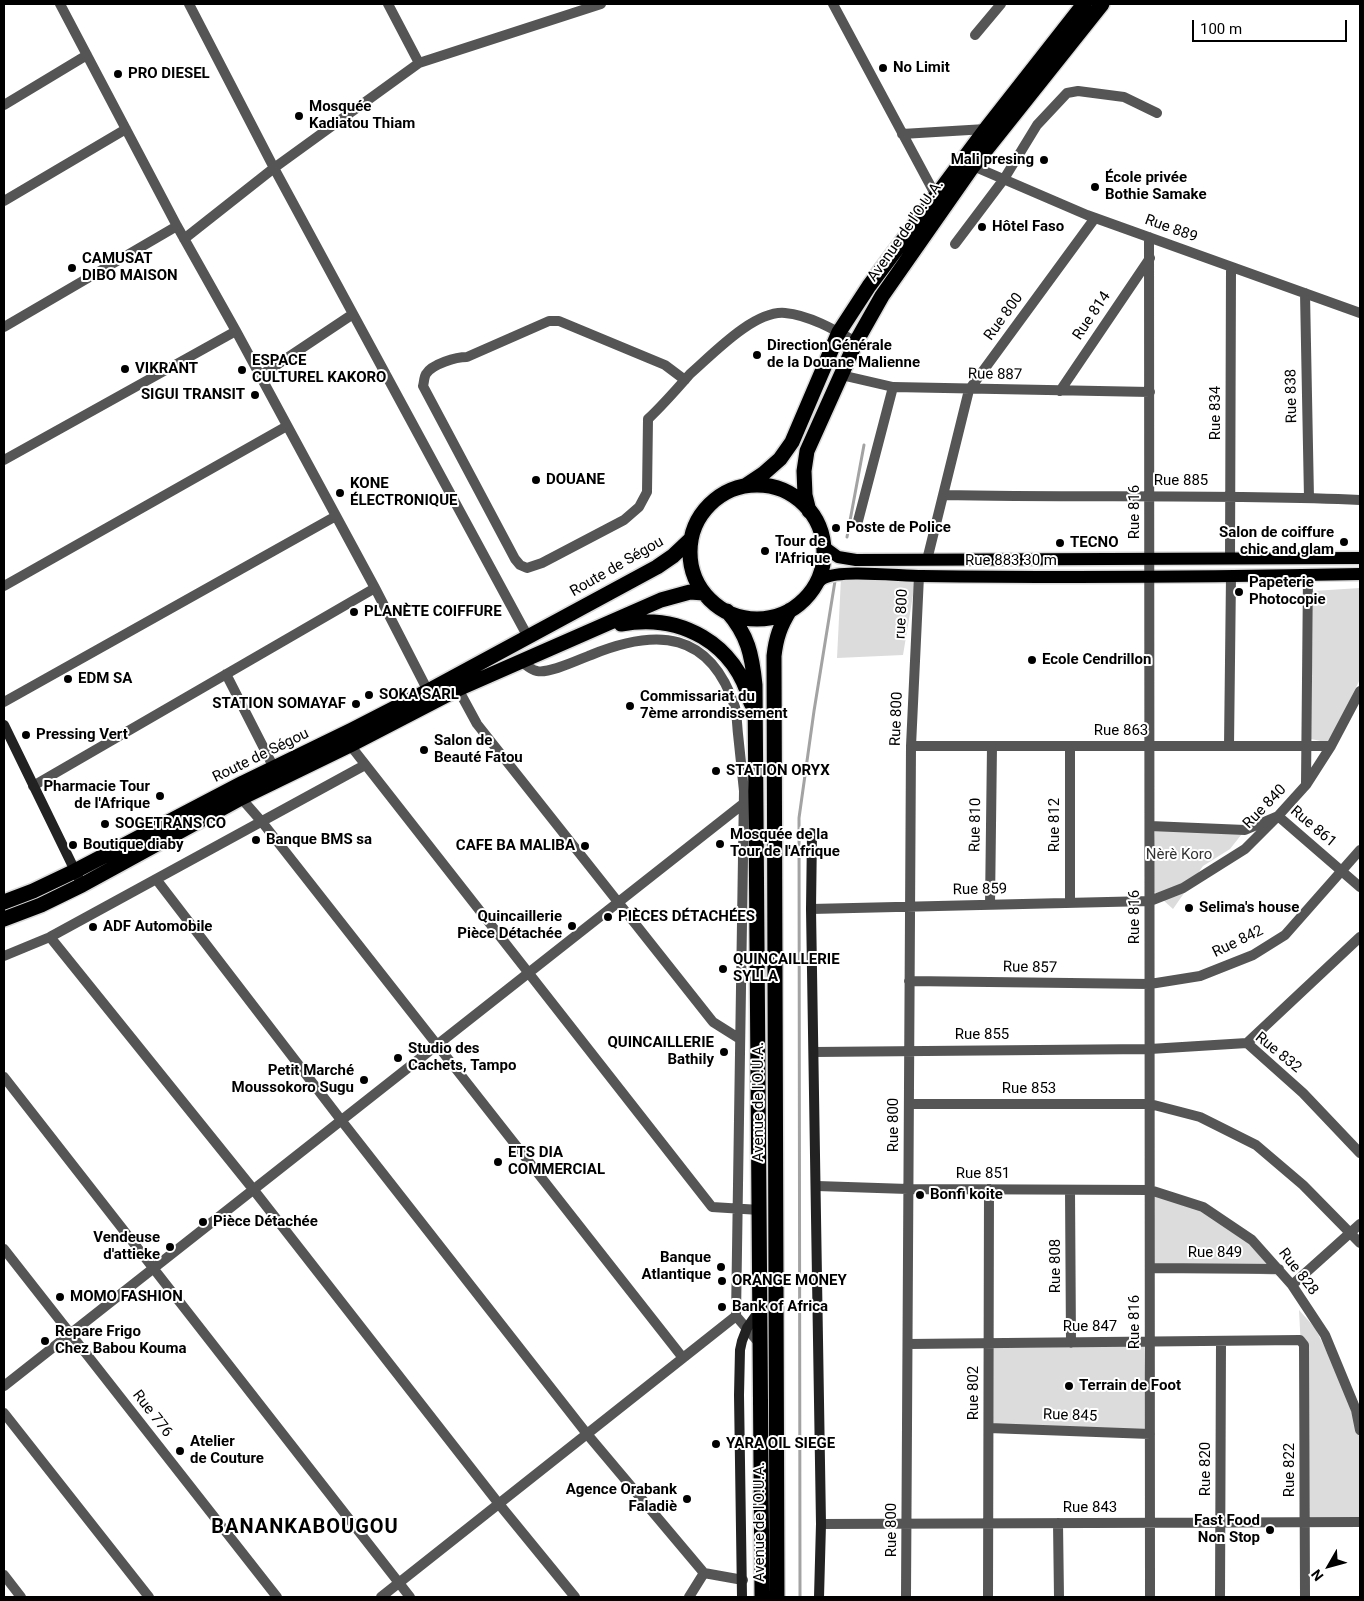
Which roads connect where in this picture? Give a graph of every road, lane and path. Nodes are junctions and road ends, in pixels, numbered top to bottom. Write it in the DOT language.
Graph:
graph roads {
  1 [pos="189,4"];
  2 [pos="388,4"];
  3 [pos="601,4"];
  4 [pos="833,4"];
  5 [pos="1001,4"];
  6 [pos="1084,4"];
  7 [pos="1102,4"];
  8 [pos="62,5"];
  9 [pos="571,8"];
  10 [pos="975,34"];
  11 [pos="87,55"];
  12 [pos="420,63"];
  13 [pos="4,105"];
  14 [pos="1157,113"];
  15 [pos="126,129"];
  16 [pos="986,129"];
  17 [pos="902,134"];
  18 [pos="973,166"];
  19 [pos="274,168"];
  20 [pos="1004,179"];
  21 [pos="936,196"];
  22 [pos="4,201"];
  23 [pos="1095,218"];
  24 [pos="177,226"];
  25 [pos="1149,237"];
  26 [pos="184,239"];
  27 [pos="955,244"];
  28 [pos="1150,258"];
  29 [pos="1231,267"];
  30 [pos="1305,293"];
  31 [pos="1360,313"];
  32 [pos="353,314"];
  33 [pos="4,327"];
  34 [pos="236,331"];
  35 [pos="839,332"];
  36 [pos="856,342"];
  37 [pos="841,375"];
  38 [pos="260,376"];
  39 [pos="685,380"];
  40 [pos="893,387"];
  41 [pos="969,390"];
  42 [pos="1060,391"];
  43 [pos="1150,392"];
  44 [pos="287,426"];
  45 [pos="4,460"];
  46 [pos="745,486"];
  47 [pos="943,495"];
  48 [pos="1230,496"];
  49 [pos="1150,497"];
  50 [pos="1309,498"];
  51 [pos="1360,500"];
  52 [pos="809,510"];
  53 [pos="336,516"];
  54 [pos="858,521"];
  55 [pos="691,539"];
  56 [pos="823,546"];
  57 [pos="1360,558"];
  58 [pos="1230,559"];
  59 [pos="927,560"];
  60 [pos="1124,560"];
  61 [pos="1150,560"];
  62 [pos="1360,574"];
  63 [pos="1308,575"];
  64 [pos="919,576"];
  65 [pos="1231,576"];
  66 [pos="1150,577"];
  67 [pos="1124,578"];
  68 [pos="815,585"];
  69 [pos="4,586"];
  70 [pos="375,588"];
  71 [pos="704,593"];
  72 [pos="790,610"];
  73 [pos="727,612"];
  74 [pos="588,632"];
  75 [pos="528,638"];
  76 [pos="915,652"];
  77 [pos="521,661"];
  78 [pos="226,674"];
  79 [pos="458,689"];
  80 [pos="428,691"];
  81 [pos="1360,691"];
  82 [pos="4,702"];
  83 [pos="4,725"];
  84 [pos="757,728"];
  85 [pos="350,745"];
  86 [pos="911,746"];
  87 [pos="992,746"];
  88 [pos="1070,746"];
  89 [pos="1150,746"];
  90 [pos="1229,746"];
  91 [pos="1306,746"];
  92 [pos="1332,746"];
  93 [pos="365,765"];
  94 [pos="274,768"];
  95 [pos="1306,785"];
  96 [pos="33,786"];
  97 [pos="744,791"];
  98 [pos="241,798"];
  99 [pos="743,804"];
  100 [pos="756,816"];
  101 [pos="1278,816"];
  102 [pos="262,822"];
  103 [pos="1150,826"];
  104 [pos="812,832"];
  105 [pos="1360,850"];
  106 [pos="75,871"];
  107 [pos="1341,871"];
  108 [pos="156,880"];
  109 [pos="82,885"];
  110 [pos="1360,887"];
  111 [pos="1150,901"];
  112 [pos="4,902"];
  113 [pos="618,902"];
  114 [pos="1070,903"];
  115 [pos="990,905"];
  116 [pos="910,907"];
  117 [pos="811,909"];
  118 [pos="4,919"];
  119 [pos="50,937"];
  120 [pos="1360,937"];
  121 [pos="4,956"];
  122 [pos="528,973"];
  123 [pos="910,982"];
  124 [pos="1150,984"];
  125 [pos="740,1039"];
  126 [pos="1247,1043"];
  127 [pos="437,1044"];
  128 [pos="1150,1049"];
  129 [pos="909,1051"];
  130 [pos="814,1052"];
  131 [pos="4,1077"];
  132 [pos="909,1104"];
  133 [pos="1150,1104"];
  134 [pos="341,1120"];
  135 [pos="1360,1153"];
  136 [pos="817,1186"];
  137 [pos="253,1189"];
  138 [pos="908,1189"];
  139 [pos="989,1189"];
  140 [pos="1070,1190"];
  141 [pos="1150,1190"];
  142 [pos="737,1208"];
  143 [pos="760,1210"];
  144 [pos="1360,1224"];
  145 [pos="1351,1232"];
  146 [pos="1360,1243"];
  147 [pos="4,1249"];
  148 [pos="154,1268"];
  149 [pos="1150,1268"];
  150 [pos="1279,1268"];
  151 [pos="1292,1285"];
  152 [pos="760,1310"];
  153 [pos="736,1316"];
  154 [pos="747,1328"];
  155 [pos="70,1334"];
  156 [pos="1221,1341"];
  157 [pos="1150,1342"];
  158 [pos="1303,1342"];
  159 [pos="989,1343"];
  160 [pos="1071,1343"];
  161 [pos="760,1344"];
  162 [pos="908,1344"];
  163 [pos="683,1358"];
  164 [pos="4,1386"];
  165 [pos="4,1413"];
  166 [pos="988,1428"];
  167 [pos="1360,1430"];
  168 [pos="587,1434"];
  169 [pos="1150,1434"];
  170 [pos="499,1504"];
  171 [pos="1220,1522"];
  172 [pos="1305,1522"];
  173 [pos="1360,1522"];
  174 [pos="988,1523"];
  175 [pos="1058,1523"];
  176 [pos="1150,1523"];
  177 [pos="821,1524"];
  178 [pos="907,1524"];
  179 [pos="704,1573"];
  180 [pos="4,1575"];
  181 [pos="743,1580"];
  182 [pos="399,1583"];
  183 [pos="21,1597"];
  184 [pos="149,1597"];
  185 [pos="277,1597"];
  186 [pos="381,1597"];
  187 [pos="410,1597"];
  188 [pos="575,1597"];
  189 [pos="689,1597"];
  190 [pos="742,1597"];
  191 [pos="762,1597"];
  192 [pos="777,1597"];
  193 [pos="819,1597"];
  194 [pos="906,1597"];
  195 [pos="988,1597"];
  196 [pos="1059,1597"];
  197 [pos="1150,1597"];
  198 [pos="1220,1597"];
  199 [pos="1305,1597"];
  1 -- 19 [label="street"];
  2 -- 12 [label="street"];
  3 -- 9 [label="street"];
  4 -- 17 [label="street"];
  5 -- 10 [label="street"];
  6 -- 16 [label="highway, Avenue de l'O.U.A."];
  7 -- 18 [label="highway, Avenue de l'O.U.A."];
  8 -- 11 [label="street"];
  9 -- 12 [label="street"];
  11 -- 13 [label="street"];
  11 -- 15 [label="street"];
  12 -- 19 [label="street"];
  14 -- 20 [label="street"];
  15 -- 22 [label="street"];
  15 -- 24 [label="street"];
  16 -- 17 [label="street"];
  16 -- 21 [label="highway, Avenue de l'O.U.A."];
  17 -- 21 [label="street"];
  18 -- 20 [label="street, Rue 889"];
  18 -- 36 [label="highway, Avenue de l'O.U.A."];
  19 -- 26 [label="street"];
  19 -- 32 [label="street"];
  20 -- 23 [label="street, Rue 889"];
  20 -- 27 [label="street"];
  21 -- 35 [label="highway, Avenue de l'O.U.A."];
  23 -- 25 [label="street, Rue 889"];
  23 -- 41 [label="street, Rue 800"];
  24 -- 26 [label="street"];
  24 -- 33 [label="street"];
  25 -- 28 [label="street, Rue 816"];
  25 -- 29 [label="street, Rue 889"];
  26 -- 34 [label="street"];
  28 -- 42 [label="street, Rue 814"];
  28 -- 43 [label="street, Rue 816"];
  29 -- 30 [label="street, Rue 889"];
  29 -- 48 [label="street, Rue 834"];
  30 -- 31 [label="street, Rue 889"];
  30 -- 50 [label="street, Rue 838"];
  32 -- 38 [label="street"];
  32 -- 75 [label="street"];
  34 -- 38 [label="street"];
  34 -- 45 [label="street"];
  35 -- 36 [label="street"];
  35 -- 39 [label="street"];
  35 -- 46 [label="highway, Avenue de l'O.U.A."];
  36 -- 37 [label="highway, Avenue de l'O.U.A."];
  37 -- 40 [label="street, Rue 887"];
  37 -- 52 [label="highway, Avenue de l'O.U.A."];
  38 -- 44 [label="street"];
  39 -- 39 [label="street"];
  40 -- 41 [label="street, Rue 887"];
  40 -- 54 [label="street"];
  41 -- 42 [label="street, Rue 887"];
  41 -- 47 [label="street, Rue 800"];
  42 -- 43 [label="street, Rue 887"];
  43 -- 49 [label="street, Rue 816"];
  44 -- 53 [label="street"];
  44 -- 69 [label="street"];
  46 -- 52 [label="highway"];
  46 -- 55 [label="highway"];
  47 -- 49 [label="street, Rue 885"];
  47 -- 59 [label="street, Rue 800"];
  48 -- 49 [label="street, Rue 885"];
  48 -- 50 [label="street, Rue 885"];
  48 -- 58 [label="street, Rue 834"];
  49 -- 61 [label="street, Rue 816"];
  50 -- 51 [label="street, Rue 885"];
  52 -- 56 [label="highway"];
  53 -- 70 [label="street"];
  53 -- 82 [label="street"];
  55 -- 71 [label="highway"];
  55 -- 75 [label="highway, Route de Ségou"];
  56 -- 59 [label="main road"];
  56 -- 68 [label="highway"];
  57 -- 58 [label="main road"];
  58 -- 61 [label="main road"];
  59 -- 60 [label="main road"];
  60 -- 61 [label="main road"];
  60 -- 67 [label="street"];
  61 -- 66 [label="street, Rue 816"];
  62 -- 63 [label="main road, Rue 883 30 m"];
  63 -- 65 [label="main road, Rue 883 30 m"];
  63 -- 91 [label="street"];
  64 -- 67 [label="main road, Rue 883 30 m"];
  64 -- 68 [label="main road, Rue 883 30 m"];
  64 -- 76 [label="street, rue 800"];
  65 -- 66 [label="main road, Rue 883 30 m"];
  65 -- 90 [label="street"];
  66 -- 67 [label="main road, Rue 883 30 m"];
  66 -- 89 [label="street, Rue 816"];
  68 -- 72 [label="highway"];
  70 -- 78 [label="street"];
  70 -- 80 [label="street"];
  71 -- 73 [label="highway"];
  71 -- 74 [label="highway, Route de Ségou"];
  72 -- 73 [label="highway"];
  72 -- 192 [label="highway, Avenue de l'O.U.A."];
  73 -- 84 [label="highway, Avenue de l'O.U.A."];
  74 -- 77 [label="highway, Route de Ségou"];
  74 -- 84 [label="highway"];
  75 -- 80 [label="highway, Route de Ségou"];
  76 -- 86 [label="street, Rue 800"];
  77 -- 79 [label="highway, Route de Ségou"];
  77 -- 97 [label="street, Avenue de l'O.U.A."];
  78 -- 94 [label="street"];
  78 -- 96 [label="street"];
  79 -- 85 [label="highway, Route de Ségou"];
  79 -- 113 [label="street"];
  80 -- 94 [label="highway, Route de Ségou"];
  81 -- 92 [label="street, Rue 840"];
  83 -- 96 [label="street"];
  84 -- 100 [label="highway, Avenue de l'O.U.A."];
  85 -- 93 [label="street"];
  85 -- 98 [label="highway, Route de Ségou"];
  86 -- 87 [label="street, Rue 863"];
  86 -- 116 [label="street, Rue 800"];
  87 -- 88 [label="street, Rue 863"];
  87 -- 115 [label="street, Rue 810"];
  88 -- 89 [label="street, Rue 863"];
  88 -- 114 [label="street, Rue 812"];
  89 -- 90 [label="street, Rue 863"];
  89 -- 103 [label="street, Rue 816"];
  90 -- 91 [label="street, Rue 863"];
  91 -- 92 [label="street, Rue 863"];
  91 -- 95 [label="street"];
  92 -- 95 [label="street, Rue 840"];
  93 -- 102 [label="street"];
  93 -- 122 [label="street"];
  94 -- 106 [label="highway, Route de Ségou"];
  95 -- 101 [label="street, Rue 840"];
  96 -- 106 [label="street"];
  97 -- 99 [label="street, Avenue de l'O.U.A."];
  97 -- 100 [label="street"];
  98 -- 102 [label="street"];
  98 -- 109 [label="highway, Route de Ségou"];
  99 -- 113 [label="street"];
  99 -- 125 [label="street, Avenue de l'O.U.A."];
  100 -- 143 [label="highway, Avenue de l'O.U.A."];
  101 -- 103 [label="street, Rue 861"];
  101 -- 107 [label="street, Rue 861"];
  101 -- 111 [label="street, Rue 840"];
  102 -- 108 [label="street"];
  102 -- 127 [label="street"];
  103 -- 111 [label="street, Rue 816"];
  104 -- 117 [label="street"];
  105 -- 107 [label="street, Rue 842"];
  106 -- 109 [label="street"];
  106 -- 112 [label="highway, Route de Ségou"];
  107 -- 110 [label="street, Rue 861"];
  107 -- 124 [label="street, Rue 842"];
  108 -- 119 [label="street"];
  108 -- 134 [label="street"];
  109 -- 118 [label="highway, Route de Ségou"];
  111 -- 114 [label="street, Rue 859"];
  111 -- 124 [label="street, Rue 816"];
  113 -- 122 [label="street"];
  113 -- 125 [label="street"];
  114 -- 115 [label="street, Rue 859"];
  115 -- 116 [label="street, Rue 859"];
  116 -- 117 [label="street, Rue 859"];
  116 -- 123 [label="street, Rue 800"];
  117 -- 130 [label="street"];
  119 -- 121 [label="street"];
  119 -- 137 [label="street"];
  120 -- 126 [label="street"];
  122 -- 127 [label="street"];
  122 -- 142 [label="street"];
  123 -- 124 [label="street, Rue 857"];
  123 -- 129 [label="street, Rue 800"];
  124 -- 128 [label="street, Rue 816"];
  125 -- 142 [label="street, Avenue de l'O.U.A."];
  126 -- 128 [label="street, Rue 832"];
  126 -- 135 [label="street, Rue 832"];
  127 -- 134 [label="street"];
  127 -- 163 [label="street"];
  128 -- 129 [label="street, Rue 855"];
  128 -- 133 [label="street, Rue 816"];
  129 -- 130 [label="street, Rue 855"];
  129 -- 132 [label="street, Rue 800"];
  130 -- 136 [label="street"];
  131 -- 148 [label="street"];
  132 -- 133 [label="street, Rue 853"];
  132 -- 138 [label="street, Rue 800"];
  133 -- 141 [label="street, Rue 816"];
  133 -- 145 [label="street, Rue 853"];
  134 -- 137 [label="street"];
  134 -- 168 [label="street"];
  136 -- 138 [label="street, Rue 851"];
  136 -- 177 [label="street"];
  137 -- 148 [label="street"];
  137 -- 170 [label="street"];
  138 -- 139 [label="street, Rue 851"];
  138 -- 162 [label="street, Rue 800"];
  139 -- 140 [label="street, Rue 851"];
  139 -- 159 [label="street, Rue 802"];
  140 -- 141 [label="street, Rue 851"];
  140 -- 160 [label="street, Rue 808"];
  141 -- 149 [label="street, Rue 816"];
  141 -- 150 [label="street, Rue 828"];
  142 -- 143 [label="street"];
  142 -- 153 [label="street, Avenue de l'O.U.A."];
  143 -- 152 [label="highway, Avenue de l'O.U.A."];
  144 -- 145 [label="street"];
  145 -- 146 [label="street, Rue 853"];
  145 -- 151 [label="street"];
  147 -- 155 [label="street, Rue 776"];
  148 -- 155 [label="street"];
  148 -- 182 [label="street"];
  149 -- 150 [label="street, Rue 849"];
  149 -- 157 [label="street, Rue 816"];
  150 -- 151 [label="street, Rue 828"];
  151 -- 167 [label="street, Rue 828"];
  152 -- 154 [label="street, Avenue de l'O.U.A."];
  152 -- 161 [label="highway, Avenue de l'O.U.A."];
  153 -- 154 [label="street"];
  153 -- 163 [label="street"];
  154 -- 161 [label="street"];
  154 -- 181 [label="street, Avenue de l'O.U.A."];
  155 -- 164 [label="street"];
  155 -- 185 [label="street, Rue 776"];
  156 -- 157 [label="street, Rue 847"];
  156 -- 158 [label="street, Rue 847"];
  156 -- 171 [label="street, Rue 820"];
  157 -- 160 [label="street, Rue 847"];
  157 -- 169 [label="street, Rue 816"];
  158 -- 172 [label="street, Rue 822"];
  159 -- 160 [label="street, Rue 847"];
  159 -- 162 [label="street, Rue 847"];
  159 -- 166 [label="street, Rue 802"];
  161 -- 191 [label="highway, Avenue de l'O.U.A."];
  162 -- 178 [label="street, Rue 800"];
  163 -- 168 [label="street"];
  165 -- 184 [label="street"];
  166 -- 169 [label="street, Rue 845"];
  166 -- 174 [label="street, Rue 802"];
  168 -- 170 [label="street"];
  168 -- 179 [label="street"];
  169 -- 176 [label="street, Rue 816"];
  170 -- 182 [label="street"];
  170 -- 188 [label="street"];
  171 -- 172 [label="street, Rue 843"];
  171 -- 176 [label="street, Rue 843"];
  171 -- 198 [label="street, Rue 820"];
  172 -- 173 [label="street, Rue 843"];
  172 -- 199 [label="street, Rue 822"];
  174 -- 175 [label="street, Rue 843"];
  174 -- 178 [label="street, Rue 843"];
  174 -- 195 [label="street, Rue 802"];
  175 -- 176 [label="street, Rue 843"];
  175 -- 196 [label="street"];
  176 -- 197 [label="street, Rue 816"];
  177 -- 178 [label="street, Rue 843"];
  177 -- 193 [label="street"];
  178 -- 194 [label="street, Rue 800"];
  179 -- 181 [label="street"];
  179 -- 189 [label="street"];
  180 -- 183 [label="street"];
  181 -- 190 [label="street, Avenue de l'O.U.A."];
  182 -- 186 [label="street"];
  182 -- 187 [label="street"];
}
